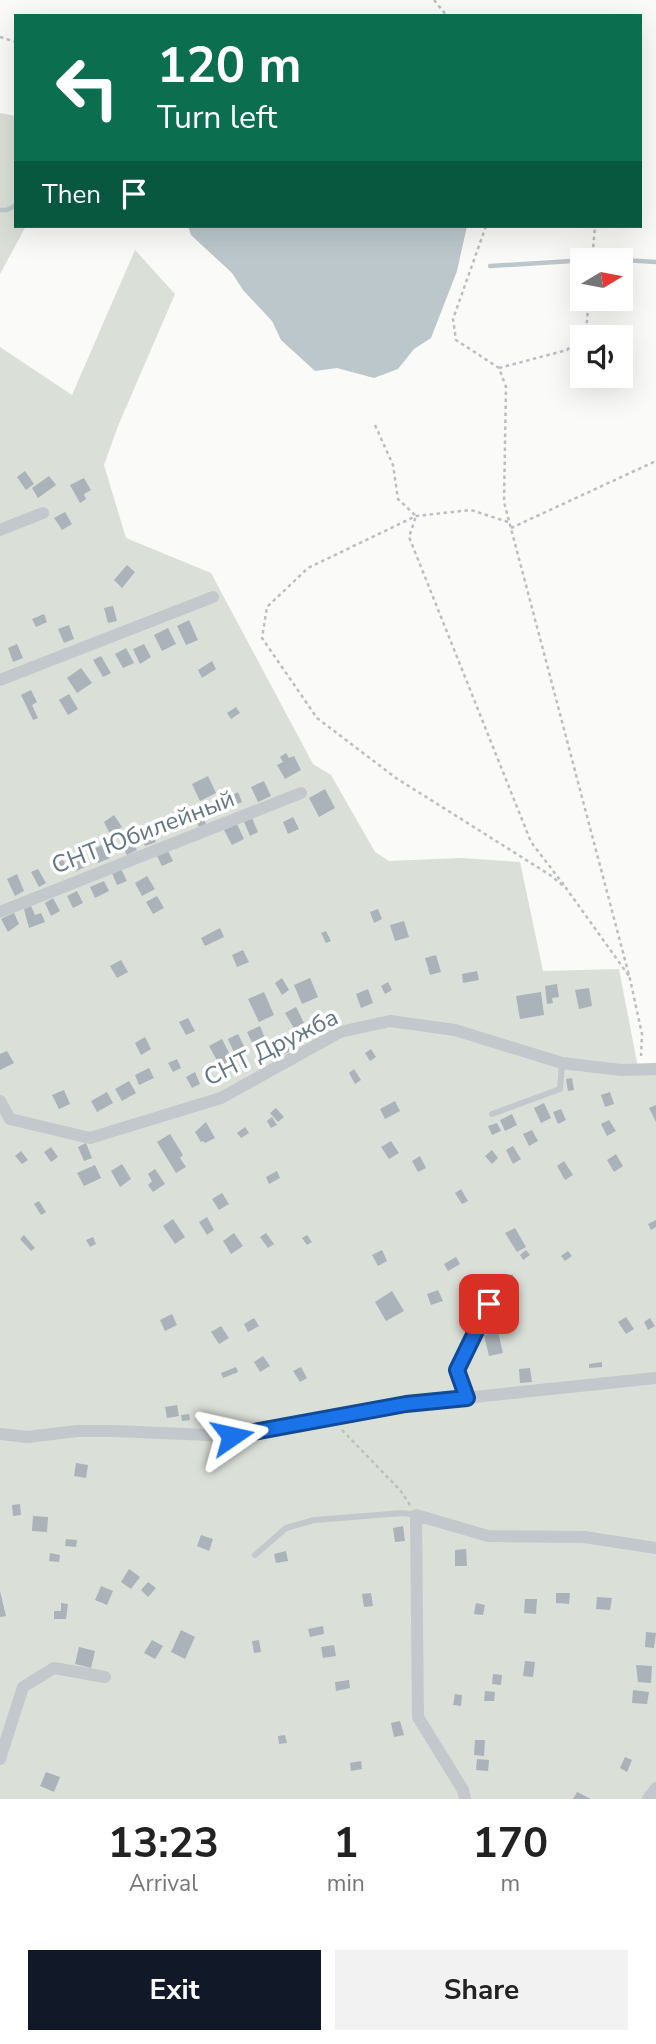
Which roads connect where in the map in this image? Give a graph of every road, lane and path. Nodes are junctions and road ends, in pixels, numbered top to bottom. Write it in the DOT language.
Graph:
graph roads {
  1 [pos="434,0"];
  2 [pos="445,14"];
  3 [pos="485,228"];
  4 [pos="595,228"];
  5 [pos="593,248"];
  6 [pos="588,312"];
  7 [pos="499,368"];
  8 [pos="375,425"];
  9 [pos="656,461"];
  10 [pos="43,513"];
  11 [pos="416,516"];
  12 [pos="508,522"];
  13 [pos="510,528"];
  14 [pos="0,530"];
  15 [pos="213,597"];
  16 [pos="0,680"];
  17 [pos="301,793"];
  18 [pos="566,888"];
  19 [pos="0,912"];
  20 [pos="631,979"];
  21 [pos="562,1063"];
  22 [pos="656,1069"];
  23 [pos="640,1070"];
  24 [pos="0,1101"];
  25 [pos="492,1114"];
  26 [pos="489,1304"];
  27 [pos="656,1378"];
  28 [pos="467,1398"];
  29 [pos="331,1417"];
  30 [pos="0,1434"];
  31 [pos="416,1515"];
  32 [pos="656,1548"];
  33 [pos="255,1555"];
  34 [pos="105,1677"];
  35 [pos="0,1759"];
  36 [pos="656,1788"];
  37 [pos="465,1799"];
  38 [pos="648,1799"];
  1 -- 2 [label="path"];
  3 -- 7 [label="path"];
  4 -- 5 [label="path"];
  6 -- 7 [label="path"];
  7 -- 12 [label="path"];
  8 -- 11 [label="path"];
  9 -- 13 [label="path"];
  10 -- 14 [label="street"];
  11 -- 12 [label="path"];
  11 -- 18 [label="path"];
  11 -- 18 [label="path"];
  12 -- 13 [label="path"];
  13 -- 20 [label="path"];
  15 -- 16 [label="street"];
  17 -- 19 [label="street, СНТ Юбилейный"];
  18 -- 20 [label="path"];
  20 -- 23 [label="path"];
  21 -- 23 [label="street, СНТ Дружба"];
  21 -- 24 [label="street, СНТ Дружба"];
  21 -- 25 [label="lane"];
  22 -- 23 [label="street, СНТ Дружба"];
  26 -- 28 [label="lane"];
  27 -- 28 [label="street"];
  28 -- 29 [label="street"];
  29 -- 30 [label="street"];
  29 -- 31 [label="path"];
  31 -- 32 [label="street"];
  31 -- 33 [label="lane"];
  31 -- 37 [label="street"];
  34 -- 35 [label="street"];
  36 -- 38 [label="street"];
}
